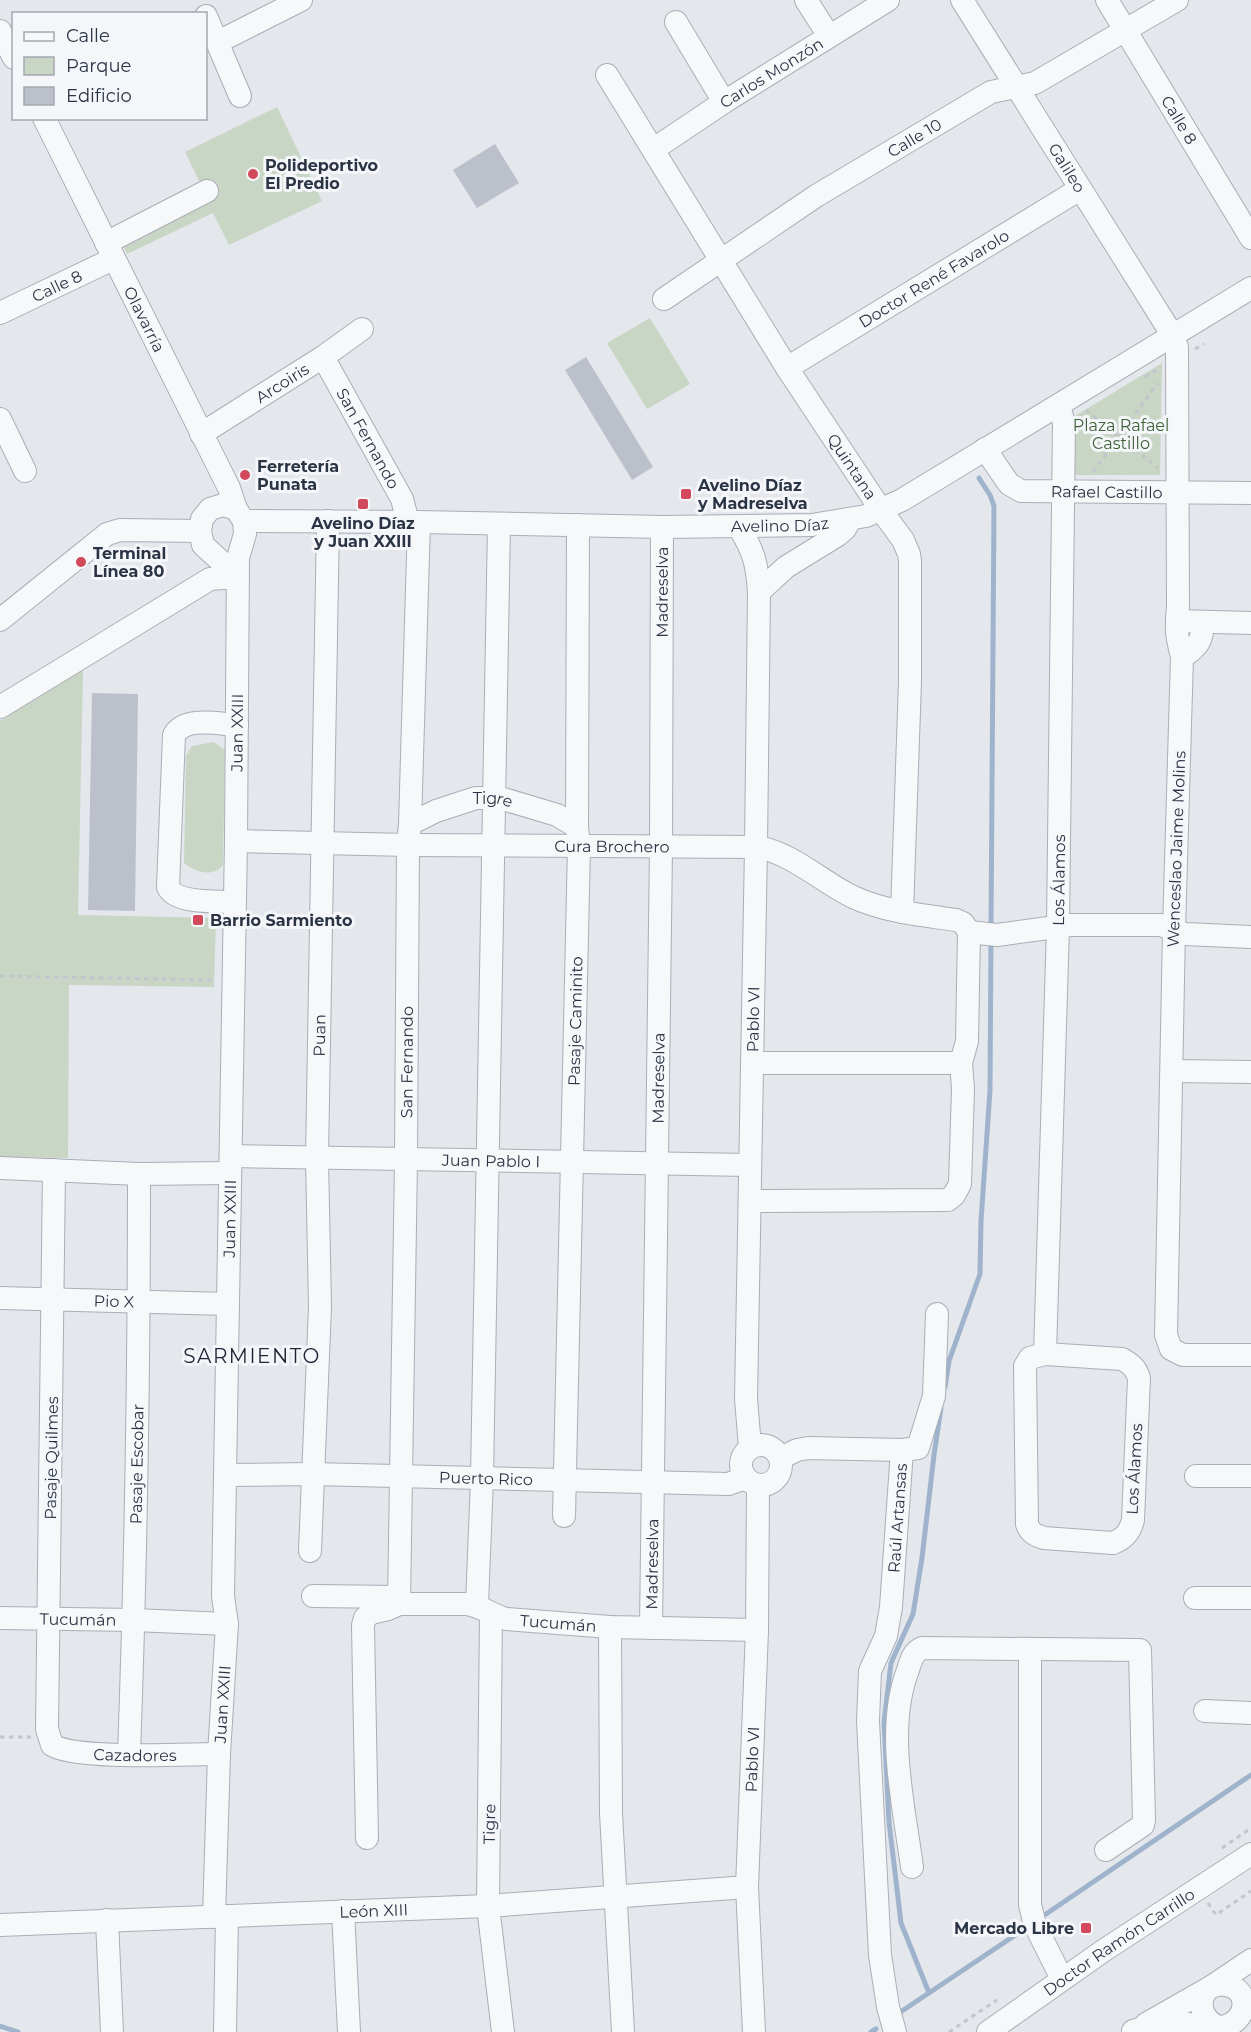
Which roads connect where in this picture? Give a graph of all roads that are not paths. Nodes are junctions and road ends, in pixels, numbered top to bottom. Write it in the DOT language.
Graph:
graph roads {
  1 [pos="301,0"];
  2 [pos="806,0"];
  3 [pos="888,0"];
  4 [pos="962,0"];
  5 [pos="1107,0"];
  6 [pos="1177,0"];
  7 [pos="207,19"];
  8 [pos="676,22"];
  9 [pos="1125,30"];
  10 [pos="0,31"];
  11 [pos="829,36"];
  12 [pos="218,42"];
  13 [pos="12,54"];
  14 [pos="607,75"];
  15 [pos="1016,87"];
  16 [pos="240,96"];
  17 [pos="724,102"];
  18 [pos="45,120"];
  19 [pos="654,149"];
  20 [pos="1080,189"];
  21 [pos="207,191"];
  22 [pos="1251,238"];
  23 [pos="110,251"];
  24 [pos="721,261"];
  25 [pos="1251,288"];
  26 [pos="664,299"];
  27 [pos="0,313"];
  28 [pos="362,329"];
  29 [pos="1175,347"];
  30 [pos="323,357"];
  31 [pos="788,369"];
  32 [pos="1070,410"];
  33 [pos="0,419"];
  34 [pos="201,434"];
  35 [pos="985,449"];
  36 [pos="25,471"];
  37 [pos="1178,489"];
  38 [pos="1071,492"];
  39 [pos="1251,493"];
  40 [pos="881,510"];
  41 [pos="240,515"];
  42 [pos="850,520"];
  43 [pos="328,521"];
  44 [pos="413,522"];
  45 [pos="499,524"];
  46 [pos="578,525"];
  47 [pos="662,527"];
  48 [pos="739,527"];
  49 [pos="200,531"];
  50 [pos="240,546"];
  51 [pos="212,553"];
  52 [pos="238,577"];
  53 [pos="759,592"];
  54 [pos="0,620"];
  55 [pos="1177,621"];
  56 [pos="1202,622"];
  57 [pos="1251,622"];
  58 [pos="1182,657"];
  59 [pos="0,707"];
  60 [pos="237,725"];
  61 [pos="494,799"];
  62 [pos="409,835"];
  63 [pos="578,836"];
  64 [pos="236,841"];
  65 [pos="323,842"];
  66 [pos="494,845"];
  67 [pos="661,847"];
  68 [pos="756,847"];
  69 [pos="233,902"];
  70 [pos="902,912"];
  71 [pos="1058,927"];
  72 [pos="1174,930"];
  73 [pos="983,934"];
  74 [pos="1251,937"];
  75 [pos="752,1063"];
  76 [pos="961,1064"];
  77 [pos="1172,1071"];
  78 [pos="1251,1072"];
  79 [pos="316,1158"];
  80 [pos="406,1161"];
  81 [pos="488,1161"];
  82 [pos="570,1162"];
  83 [pos="657,1164"];
  84 [pos="230,1165"];
  85 [pos="749,1165"];
  86 [pos="0,1168"];
  87 [pos="54,1170"];
  88 [pos="139,1174"];
  89 [pos="750,1201"];
  90 [pos="0,1298"];
  91 [pos="53,1299"];
  92 [pos="139,1301"];
  93 [pos="228,1304"];
  94 [pos="937,1314"];
  95 [pos="1045,1354"];
  96 [pos="1251,1355"];
  97 [pos="750,1448"];
  98 [pos="902,1450"];
  99 [pos="781,1458"];
  100 [pos="313,1474"];
  101 [pos="225,1475"];
  102 [pos="402,1476"];
  103 [pos="1196,1476"];
  104 [pos="1251,1476"];
  105 [pos="482,1478"];
  106 [pos="565,1480"];
  107 [pos="652,1482"];
  108 [pos="752,1482"];
  109 [pos="564,1516"];
  110 [pos="310,1551"];
  111 [pos="313,1596"];
  112 [pos="1195,1598"];
  113 [pos="1251,1598"];
  114 [pos="399,1600"];
  115 [pos="484,1610"];
  116 [pos="0,1618"];
  117 [pos="50,1618"];
  118 [pos="134,1620"];
  119 [pos="227,1624"];
  120 [pos="610,1627"];
  121 [pos="651,1628"];
  122 [pos="757,1630"];
  123 [pos="1030,1649"];
  124 [pos="1205,1711"];
  125 [pos="1251,1713"];
  126 [pos="52,1745"];
  127 [pos="129,1754"];
  128 [pos="219,1754"];
  129 [pos="367,1838"];
  130 [pos="1106,1850"];
  131 [pos="1251,1854"];
  132 [pos="912,1867"];
  133 [pos="747,1887"];
  134 [pos="615,1897"];
  135 [pos="488,1906"];
  136 [pos="343,1911"];
  137 [pos="220,1917"];
  138 [pos="106,1920"];
  139 [pos="0,1925"];
  140 [pos="1251,1960"];
  141 [pos="1062,1979"];
  142 [pos="1212,1987"];
  143 [pos="1234,2020"];
  144 [pos="112,2032"];
  145 [pos="225,2032"];
  146 [pos="349,2032"];
  147 [pos="503,2032"];
  148 [pos="623,2032"];
  149 [pos="754,2032"];
  150 [pos="895,2032"];
  151 [pos="988,2032"];
  152 [pos="1132,2032"];
  1 -- 12 [label="street"];
  2 -- 11 [label="street"];
  3 -- 11 [label="street, Carlos Monzón"];
  4 -- 15 [label="street, Galileo"];
  5 -- 9 [label="street, Calle 8"];
  6 -- 9 [label="street, Calle 10"];
  7 -- 12 [label="street"];
  8 -- 17 [label="street"];
  9 -- 15 [label="street, Calle 10"];
  9 -- 22 [label="street, Calle 8"];
  10 -- 13 [label="street"];
  11 -- 17 [label="street, Carlos Monzón"];
  12 -- 16 [label="street"];
  14 -- 19 [label="street, Quintana"];
  15 -- 20 [label="street, Galileo"];
  15 -- 24 [label="street, Calle 10"];
  17 -- 19 [label="street, Carlos Monzón"];
  18 -- 23 [label="street, Olavarría"];
  19 -- 24 [label="street, Quintana"];
  20 -- 29 [label="street, Galileo"];
  20 -- 31 [label="street, Doctor René Favarolo"];
  21 -- 23 [label="street, Calle 8"];
  23 -- 27 [label="street, Calle 8"];
  23 -- 34 [label="street, Olavarría"];
  24 -- 26 [label="street, Calle 10"];
  24 -- 31 [label="street, Quintana"];
  25 -- 29 [label="street, Avelino Díaz"];
  28 -- 30 [label="street, Arcoiris"];
  29 -- 32 [label="street, Avelino Díaz"];
  29 -- 37 [label="street, Wenceslao Jaime Molins"];
  30 -- 34 [label="street, Arcoiris"];
  30 -- 44 [label="street, San Fernando"];
  31 -- 40 [label="street, Quintana"];
  32 -- 35 [label="street, Avelino Díaz"];
  32 -- 38 [label="street, Los Álamos"];
  33 -- 36 [label="street"];
  34 -- 41 [label="street, Olavarría"];
  35 -- 38 [label="street, Rafael Castillo"];
  35 -- 40 [label="street, Avelino Díaz"];
  37 -- 38 [label="street, Rafael Castillo"];
  37 -- 39 [label="street, Rafael Castillo"];
  37 -- 55 [label="street, Wenceslao Jaime Molins"];
  38 -- 71 [label="street, Los Álamos"];
  40 -- 42 [label="street, Avelino Díaz"];
  40 -- 70 [label="street, Quintana"];
  41 -- 43 [label="street, Avelino Díaz"];
  41 -- 49 [label="street"];
  41 -- 50 [label="street, Juan XXIII"];
  42 -- 48 [label="street, Avelino Díaz"];
  42 -- 53 [label="street"];
  43 -- 44 [label="street, Avelino Díaz"];
  43 -- 65 [label="street, Puan"];
  44 -- 45 [label="street, Avelino Díaz"];
  44 -- 62 [label="street, San Fernando"];
  45 -- 46 [label="street, Avelino Díaz"];
  45 -- 61 [label="street, Tigre"];
  46 -- 47 [label="street, Avelino Díaz"];
  46 -- 63 [label="street, Pasaje Caminito"];
  47 -- 48 [label="street, Avelino Díaz"];
  47 -- 67 [label="street, Madreselva"];
  48 -- 53 [label="street, Pablo VI"];
  49 -- 51 [label="street"];
  49 -- 54 [label="street"];
  50 -- 51 [label="street"];
  50 -- 52 [label="street, Juan XXIII"];
  51 -- 52 [label="street"];
  52 -- 59 [label="street"];
  52 -- 60 [label="street, Juan XXIII"];
  53 -- 68 [label="street, Pablo VI"];
  55 -- 56 [label="street"];
  55 -- 58 [label="street, Wenceslao Jaime Molins"];
  56 -- 57 [label="street"];
  56 -- 58 [label="street"];
  58 -- 72 [label="street, Wenceslao Jaime Molins"];
  60 -- 64 [label="street, Juan XXIII"];
  60 -- 69 [label="street"];
  61 -- 62 [label="street, Tigre"];
  61 -- 63 [label="street, Tigre"];
  61 -- 66 [label="street, Tigre"];
  62 -- 65 [label="street, Cura Brochero"];
  62 -- 66 [label="street, Cura Brochero"];
  62 -- 80 [label="street, San Fernando"];
  63 -- 66 [label="street, Cura Brochero"];
  63 -- 67 [label="street, Cura Brochero"];
  63 -- 82 [label="street, Pasaje Caminito"];
  64 -- 65 [label="street, Cura Brochero"];
  64 -- 69 [label="street, Juan XXIII"];
  65 -- 79 [label="street, Puan"];
  66 -- 81 [label="street, Tigre"];
  67 -- 68 [label="street, Cura Brochero"];
  67 -- 83 [label="street, Madreselva"];
  68 -- 70 [label="street, Cura Brochero"];
  68 -- 75 [label="street, Pablo VI"];
  69 -- 84 [label="street, Juan XXIII"];
  70 -- 73 [label="street, Cura Brochero"];
  71 -- 72 [label="street"];
  71 -- 73 [label="street"];
  71 -- 95 [label="street, Los Álamos"];
  72 -- 74 [label="street"];
  72 -- 77 [label="street, Wenceslao Jaime Molins"];
  73 -- 76 [label="street"];
  75 -- 76 [label="street"];
  75 -- 85 [label="street, Pablo VI"];
  76 -- 89 [label="street"];
  77 -- 78 [label="street"];
  77 -- 96 [label="street, Wenceslao Jaime Molins"];
  79 -- 80 [label="street, Juan Pablo I"];
  79 -- 84 [label="street, Juan Pablo I"];
  79 -- 100 [label="street, Puan"];
  80 -- 81 [label="street, Juan Pablo I"];
  80 -- 102 [label="street, San Fernando"];
  81 -- 82 [label="street, Juan Pablo I"];
  81 -- 105 [label="street, Tigre"];
  82 -- 83 [label="street, Juan Pablo I"];
  82 -- 106 [label="street, Pasaje Caminito"];
  83 -- 85 [label="street, Juan Pablo I"];
  83 -- 107 [label="street, Madreselva"];
  84 -- 88 [label="street, Juan Pablo I"];
  84 -- 93 [label="street, Juan XXIII"];
  85 -- 89 [label="street, Pablo VI"];
  86 -- 87 [label="street, Juan Pablo I"];
  87 -- 88 [label="street, Juan Pablo I"];
  87 -- 91 [label="street, Pasaje Quilmes"];
  88 -- 92 [label="street, Pasaje Escobar"];
  89 -- 97 [label="street, Pablo VI"];
  90 -- 91 [label="street, Pio X"];
  91 -- 92 [label="street, Pio X"];
  91 -- 117 [label="street, Pasaje Quilmes"];
  92 -- 93 [label="street, Pio X"];
  92 -- 118 [label="street, Pasaje Escobar"];
  93 -- 101 [label="street, Juan XXIII"];
  94 -- 98 [label="street"];
  95 -- 95 [label="street, Los Álamos"];
  97 -- 99 [label="street"];
  97 -- 108 [label="street"];
  98 -- 99 [label="street, Raúl Artansas"];
  98 -- 150 [label="street, Raúl Artansas"];
  99 -- 108 [label="street"];
  100 -- 101 [label="street, Puerto Rico"];
  100 -- 102 [label="street, Puerto Rico"];
  100 -- 110 [label="street, Puan"];
  101 -- 119 [label="street, Juan XXIII"];
  102 -- 105 [label="street, Puerto Rico"];
  102 -- 114 [label="street, San Fernando"];
  103 -- 104 [label="street"];
  105 -- 106 [label="street, Puerto Rico"];
  105 -- 115 [label="street, Tigre"];
  106 -- 107 [label="street, Puerto Rico"];
  106 -- 109 [label="street, Pasaje Caminito"];
  107 -- 108 [label="street, Puerto Rico"];
  107 -- 121 [label="street, Madreselva"];
  108 -- 122 [label="street, Pablo VI"];
  111 -- 114 [label="street"];
  112 -- 113 [label="street"];
  114 -- 115 [label="street, Tucumán"];
  114 -- 129 [label="street, Tucumán"];
  115 -- 120 [label="street, Tucumán"];
  115 -- 135 [label="street, Tigre"];
  116 -- 117 [label="street, Tucumán"];
  117 -- 118 [label="street, Tucumán"];
  117 -- 126 [label="street, Pasaje Quilmes"];
  118 -- 119 [label="street, Tucumán"];
  118 -- 127 [label="street, Pasaje Escobar"];
  119 -- 128 [label="street, Juan XXIII"];
  120 -- 121 [label="street, Tucumán"];
  120 -- 134 [label="street"];
  121 -- 122 [label="street, Tucumán"];
  122 -- 133 [label="street, Pablo VI"];
  123 -- 130 [label="street"];
  123 -- 132 [label="street"];
  123 -- 141 [label="street"];
  124 -- 125 [label="street"];
  126 -- 127 [label="street, Cazadores"];
  127 -- 128 [label="street, Cazadores"];
  128 -- 137 [label="street, Juan XXIII"];
  131 -- 141 [label="street, Doctor Ramón Carrillo"];
  133 -- 134 [label="street, León XIII"];
  133 -- 149 [label="street, Pablo VI"];
  134 -- 135 [label="street, León XIII"];
  134 -- 148 [label="street"];
  135 -- 136 [label="street, León XIII"];
  135 -- 147 [label="street, Tigre"];
  136 -- 137 [label="street, León XIII"];
  136 -- 146 [label="street"];
  137 -- 138 [label="street, León XIII"];
  137 -- 145 [label="street, Juan XXIII"];
  138 -- 139 [label="street, León XIII"];
  138 -- 144 [label="street"];
  140 -- 142 [label="street"];
  141 -- 151 [label="street, Doctor Ramón Carrillo"];
  142 -- 143 [label="street"];
  142 -- 143 [label="street"];
  142 -- 152 [label="street"];
  143 -- 152 [label="street"];
}
